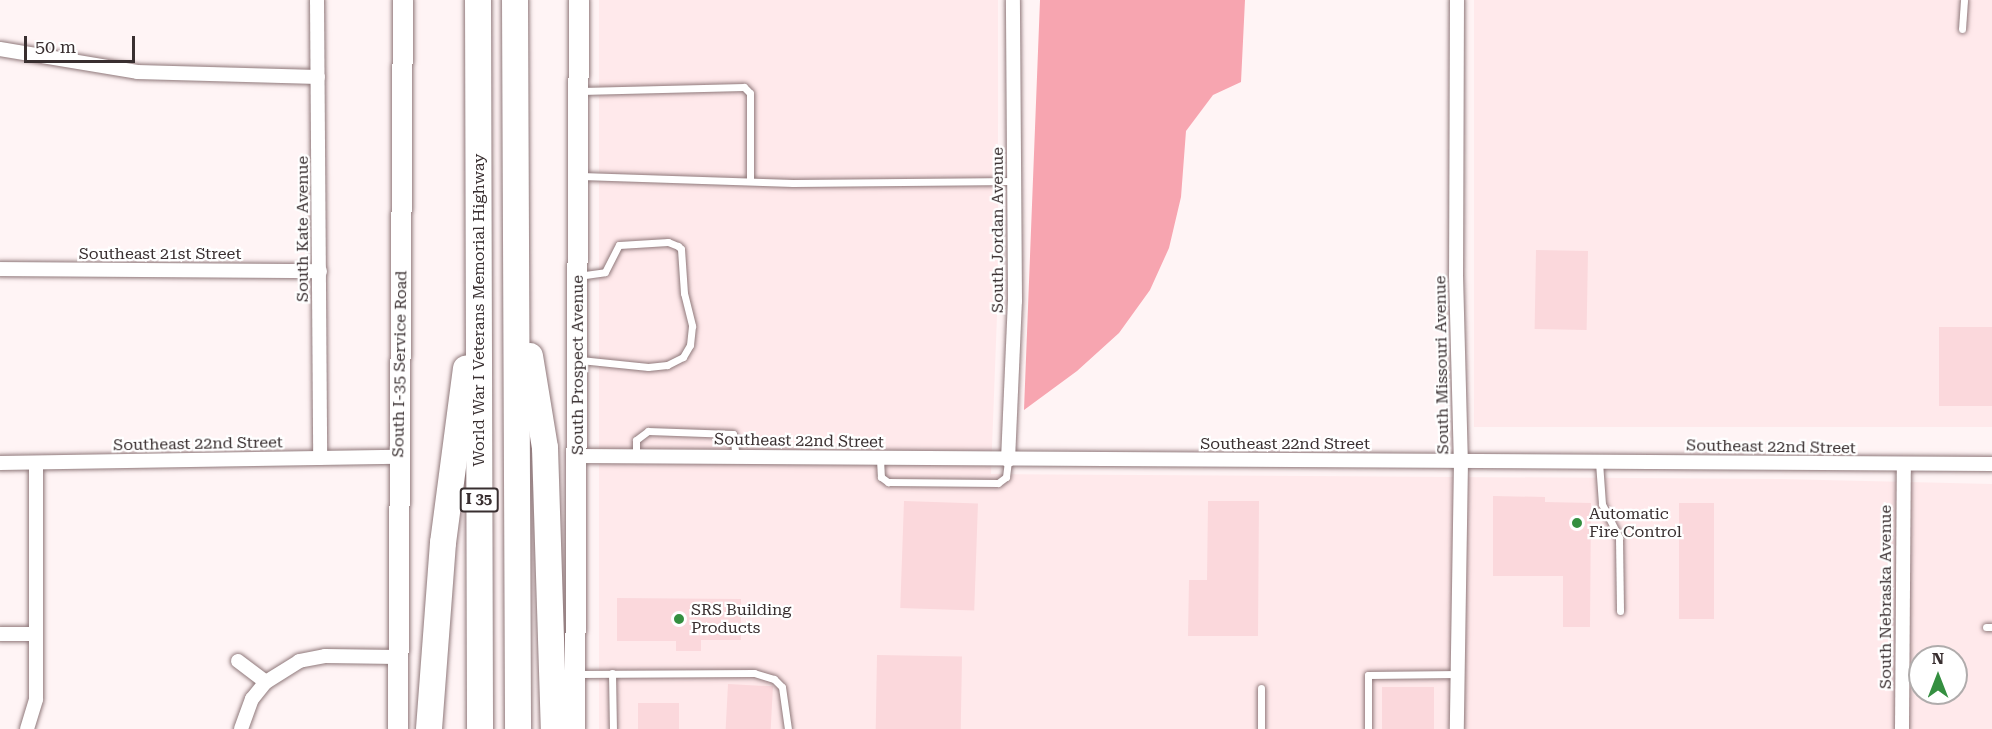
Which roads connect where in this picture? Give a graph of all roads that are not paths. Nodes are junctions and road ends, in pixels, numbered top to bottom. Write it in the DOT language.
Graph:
graph roads {
  1 [pos="317,0"];
  2 [pos="403,0"];
  3 [pos="478,0"];
  4 [pos="516,0"];
  5 [pos="579,0"];
  6 [pos="1013,0"];
  7 [pos="1457,0"];
  8 [pos="1964,0"];
  9 [pos="1962,28"];
  10 [pos="0,49"];
  11 [pos="318,77"];
  12 [pos="579,90"];
  13 [pos="578,176"];
  14 [pos="1015,181"];
  15 [pos="750,182"];
  16 [pos="0,269"];
  17 [pos="479,270"];
  18 [pos="320,271"];
  19 [pos="518,276"];
  20 [pos="578,276"];
  21 [pos="578,360"];
  22 [pos="577,456"];
  23 [pos="636,456"];
  24 [pos="398,457"];
  25 [pos="736,457"];
  26 [pos="320,458"];
  27 [pos="880,459"];
  28 [pos="1008,460"];
  29 [pos="1461,460"];
  30 [pos="1599,462"];
  31 [pos="0,463"];
  32 [pos="36,464"];
  33 [pos="1904,464"];
  34 [pos="1992,464"];
  35 [pos="1620,611"];
  36 [pos="0,634"];
  37 [pos="36,634"];
  38 [pos="398,657"];
  39 [pos="238,661"];
  40 [pos="612,673"];
  41 [pos="575,674"];
  42 [pos="1458,674"];
  43 [pos="266,682"];
  44 [pos="1261,688"];
  45 [pos="27,729"];
  46 [pos="241,729"];
  47 [pos="398,729"];
  48 [pos="429,729"];
  49 [pos="480,729"];
  50 [pos="518,729"];
  51 [pos="554,729"];
  52 [pos="575,729"];
  53 [pos="613,729"];
  54 [pos="788,729"];
  55 [pos="1261,729"];
  56 [pos="1368,729"];
  57 [pos="1457,729"];
  58 [pos="1902,729"];
  1 -- 11 [label="street, South Kate Avenue"];
  2 -- 24 [label="main road, South I-35 Service Road"];
  3 -- 17 [label="highway, World War I Veterans Memorial Highway / I 35"];
  4 -- 19 [label="highway, I 35"];
  5 -- 12 [label="main road, South Prospect Avenue"];
  6 -- 14 [label="street, South Jordan Avenue"];
  7 -- 29 [label="street, South Missouri Avenue"];
  8 -- 9 [label="lane"];
  10 -- 11 [label="street"];
  11 -- 18 [label="street, South Kate Avenue"];
  12 -- 13 [label="main road, South Prospect Avenue"];
  12 -- 15 [label="lane"];
  13 -- 15 [label="lane"];
  13 -- 20 [label="main road, South Prospect Avenue"];
  14 -- 15 [label="lane"];
  14 -- 28 [label="street, South Jordan Avenue"];
  16 -- 18 [label="street, Southeast 21st Street"];
  17 -- 48 [label="highway"];
  17 -- 49 [label="highway, World War I Veterans Memorial Highway / I 35"];
  18 -- 26 [label="street, South Kate Avenue"];
  19 -- 50 [label="highway, I 35"];
  19 -- 51 [label="highway"];
  20 -- 21 [label="main road, South Prospect Avenue"];
  20 -- 21 [label="lane"];
  21 -- 22 [label="main road, South Prospect Avenue"];
  22 -- 23 [label="street, Southeast 22nd Street"];
  22 -- 41 [label="main road, South Prospect Avenue"];
  23 -- 25 [label="street, Southeast 22nd Street"];
  23 -- 25 [label="lane"];
  24 -- 26 [label="street, Southeast 22nd Street"];
  24 -- 38 [label="main road, South I-35 Service Road"];
  25 -- 27 [label="street, Southeast 22nd Street"];
  26 -- 32 [label="street, Southeast 22nd Street"];
  27 -- 28 [label="street, Southeast 22nd Street"];
  27 -- 28 [label="lane"];
  28 -- 29 [label="street, Southeast 22nd Street"];
  29 -- 30 [label="street, Southeast 22nd Street"];
  29 -- 42 [label="street, South Missouri Avenue"];
  30 -- 33 [label="street, Southeast 22nd Street"];
  30 -- 35 [label="lane"];
  31 -- 32 [label="street, Southeast 22nd Street"];
  32 -- 37 [label="street"];
  33 -- 34 [label="street, Southeast 22nd Street"];
  33 -- 58 [label="street, South Nebraska Avenue"];
  36 -- 37 [label="street"];
  37 -- 45 [label="street"];
  38 -- 43 [label="street"];
  38 -- 47 [label="main road, South I-35 Service Road"];
  39 -- 43 [label="street"];
  40 -- 41 [label="lane"];
  40 -- 53 [label="lane"];
  40 -- 54 [label="lane"];
  41 -- 52 [label="main road, South Prospect Avenue"];
  42 -- 56 [label="lane"];
  42 -- 57 [label="street, South Missouri Avenue"];
  43 -- 46 [label="street"];
  44 -- 55 [label="lane"];
}
